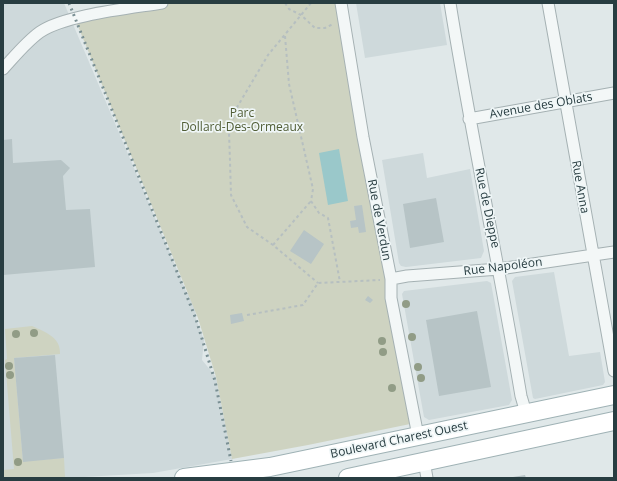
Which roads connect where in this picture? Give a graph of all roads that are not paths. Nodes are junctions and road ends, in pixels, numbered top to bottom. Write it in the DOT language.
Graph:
graph roads {
  1 [pos="162,3"];
  2 [pos="341,3"];
  3 [pos="450,3"];
  4 [pos="548,3"];
  5 [pos="5,61"];
  6 [pos="614,93"];
  7 [pos="566,103"];
  8 [pos="469,119"];
  9 [pos="614,252"];
  10 [pos="592,255"];
  11 [pos="499,269"];
  12 [pos="391,280"];
  13 [pos="614,371"];
  14 [pos="614,395"];
  15 [pos="526,413"];
  16 [pos="614,421"];
  17 [pos="418,436"];
  18 [pos="425,469"];
  19 [pos="184,478"];
  20 [pos="348,478"];
  1 -- 5 [label="street"];
  2 -- 12 [label="street, Rue de Verdun"];
  3 -- 8 [label="street, Rue de Dieppe"];
  4 -- 7 [label="street, Rue Anna"];
  6 -- 7 [label="street, Avenue des Oblats"];
  7 -- 8 [label="street, Avenue des Oblats"];
  7 -- 10 [label="street, Rue Anna"];
  8 -- 11 [label="street, Rue de Dieppe"];
  9 -- 10 [label="street, Rue Napoléon"];
  10 -- 11 [label="street, Rue Napoléon"];
  10 -- 13 [label="street, Rue Anna"];
  11 -- 12 [label="street, Rue Napoléon"];
  11 -- 15 [label="street, Rue de Dieppe"];
  12 -- 17 [label="street, Rue de Verdun"];
  14 -- 15 [label="main road, Boulevard Charest Ouest"];
  15 -- 17 [label="main road, Boulevard Charest Ouest"];
  16 -- 18 [label="main road, Boulevard Charest Ouest"];
  17 -- 19 [label="main road, Boulevard Charest Ouest"];
  18 -- 20 [label="main road, Boulevard Charest Ouest"];
}
